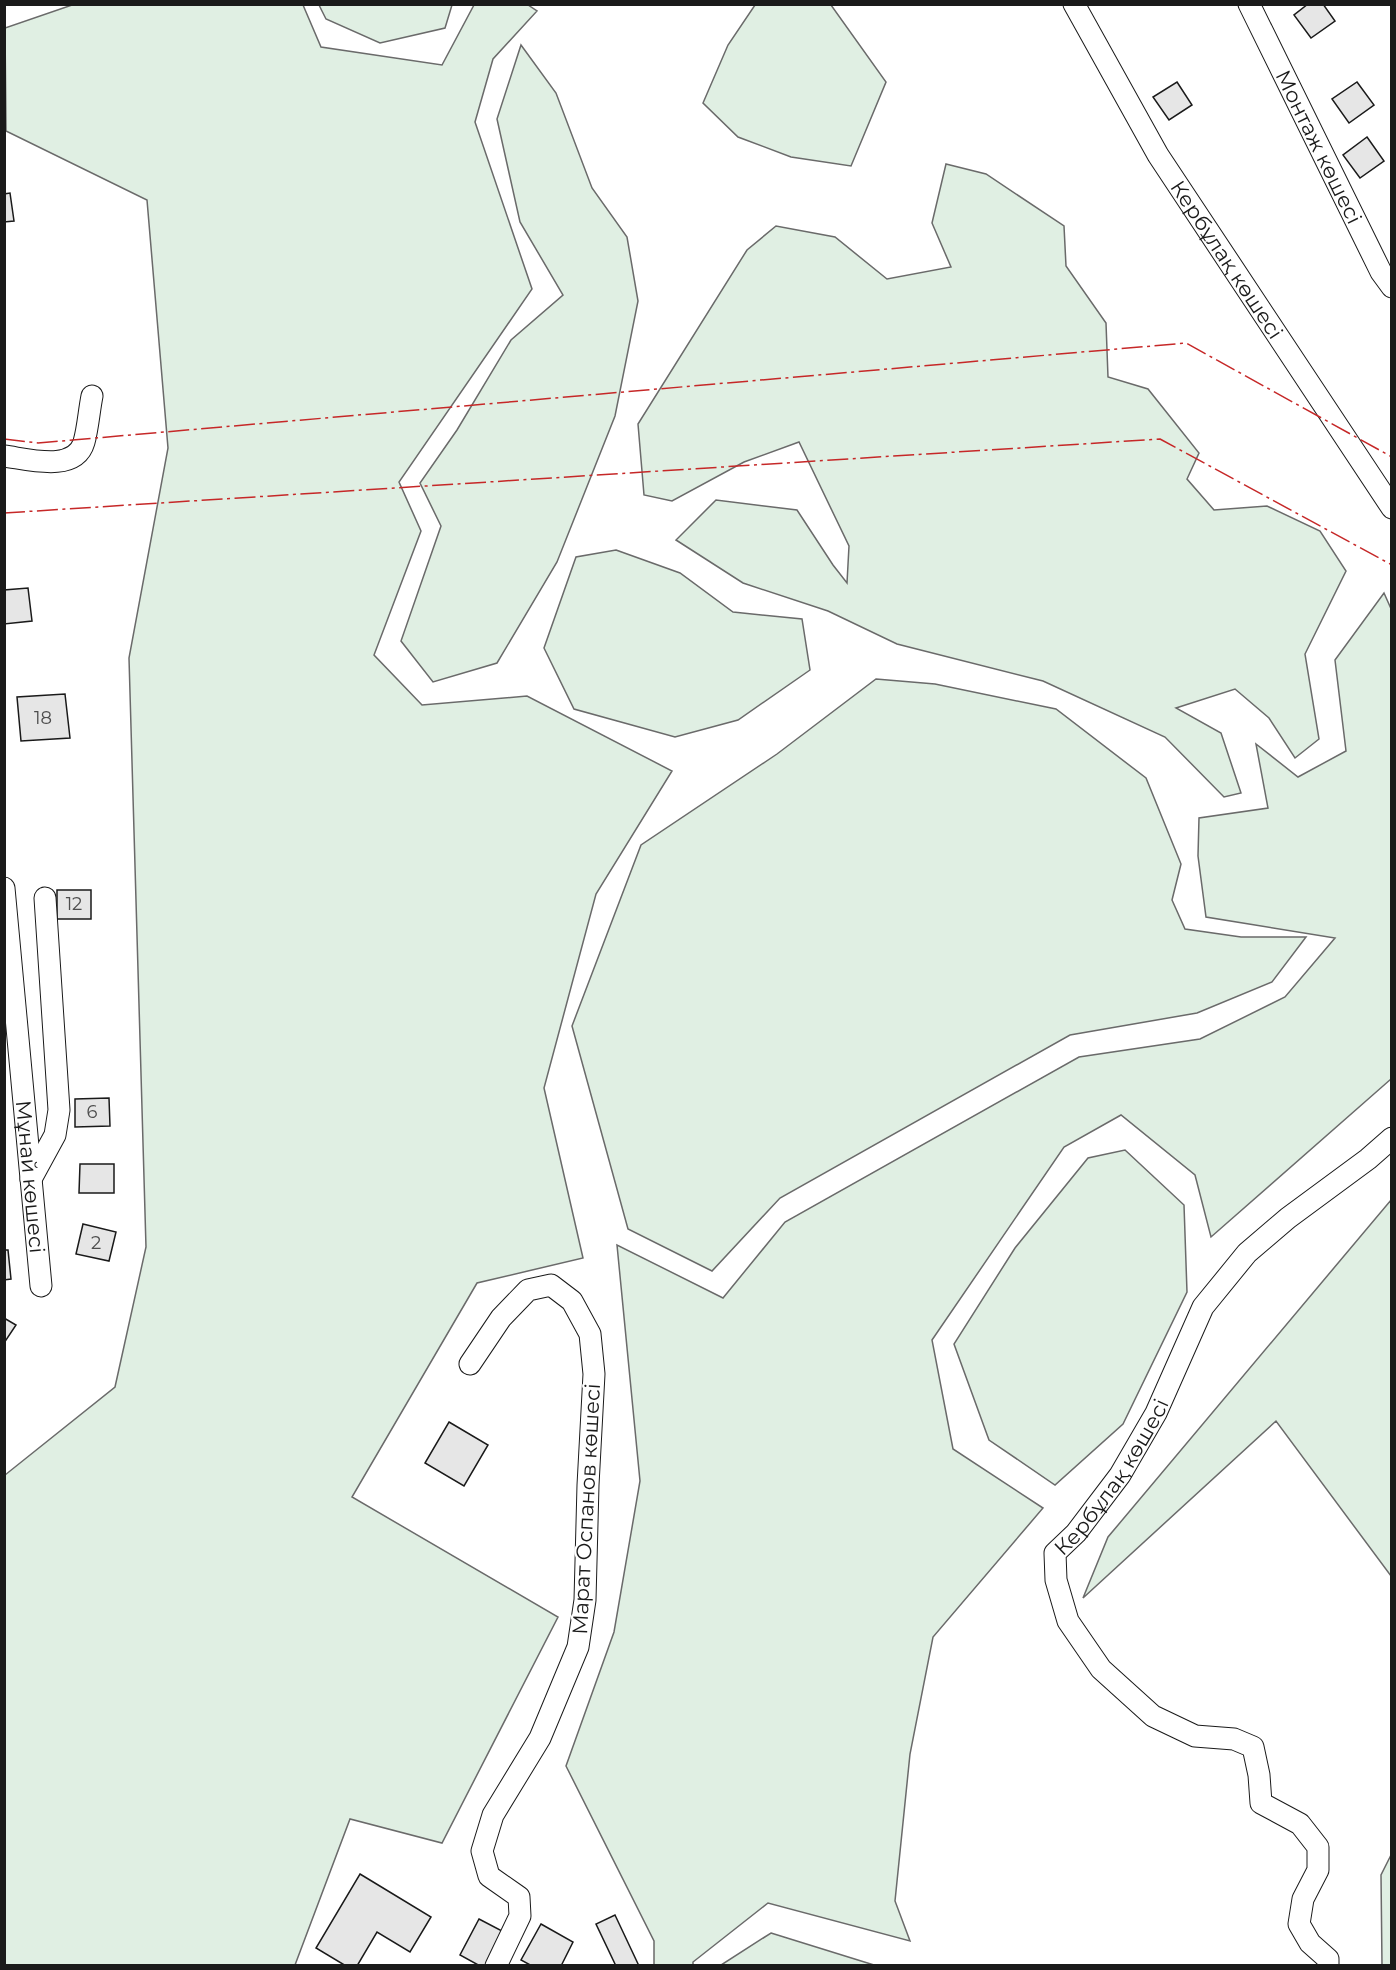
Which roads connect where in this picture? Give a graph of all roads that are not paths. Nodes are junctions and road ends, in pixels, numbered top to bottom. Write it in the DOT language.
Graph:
graph roads {
  1 [pos="1074,4"];
  2 [pos="1249,4"];
  3 [pos="1392,287"];
  4 [pos="92,396"];
  5 [pos="4,456"];
  6 [pos="1392,508"];
  7 [pos="4,888"];
  8 [pos="45,898"];
  9 [pos="1392,1138"];
  10 [pos="31,1179"];
  11 [pos="41,1286"];
  12 [pos="470,1364"];
  13 [pos="496,1965"];
  14 [pos="1328,1965"];
  1 -- 6 [label="street, Кербұлақ көшесі"];
  2 -- 3 [label="street, Монтаж көшесі"];
  4 -- 5 [label="street"];
  7 -- 10 [label="street, Мұнай көшесі"];
  8 -- 10 [label="street"];
  9 -- 14 [label="street, Кербұлақ көшесі"];
  10 -- 11 [label="street, Мұнай көшесі"];
  12 -- 13 [label="street, Марат Оспанов көшесі"];
}
